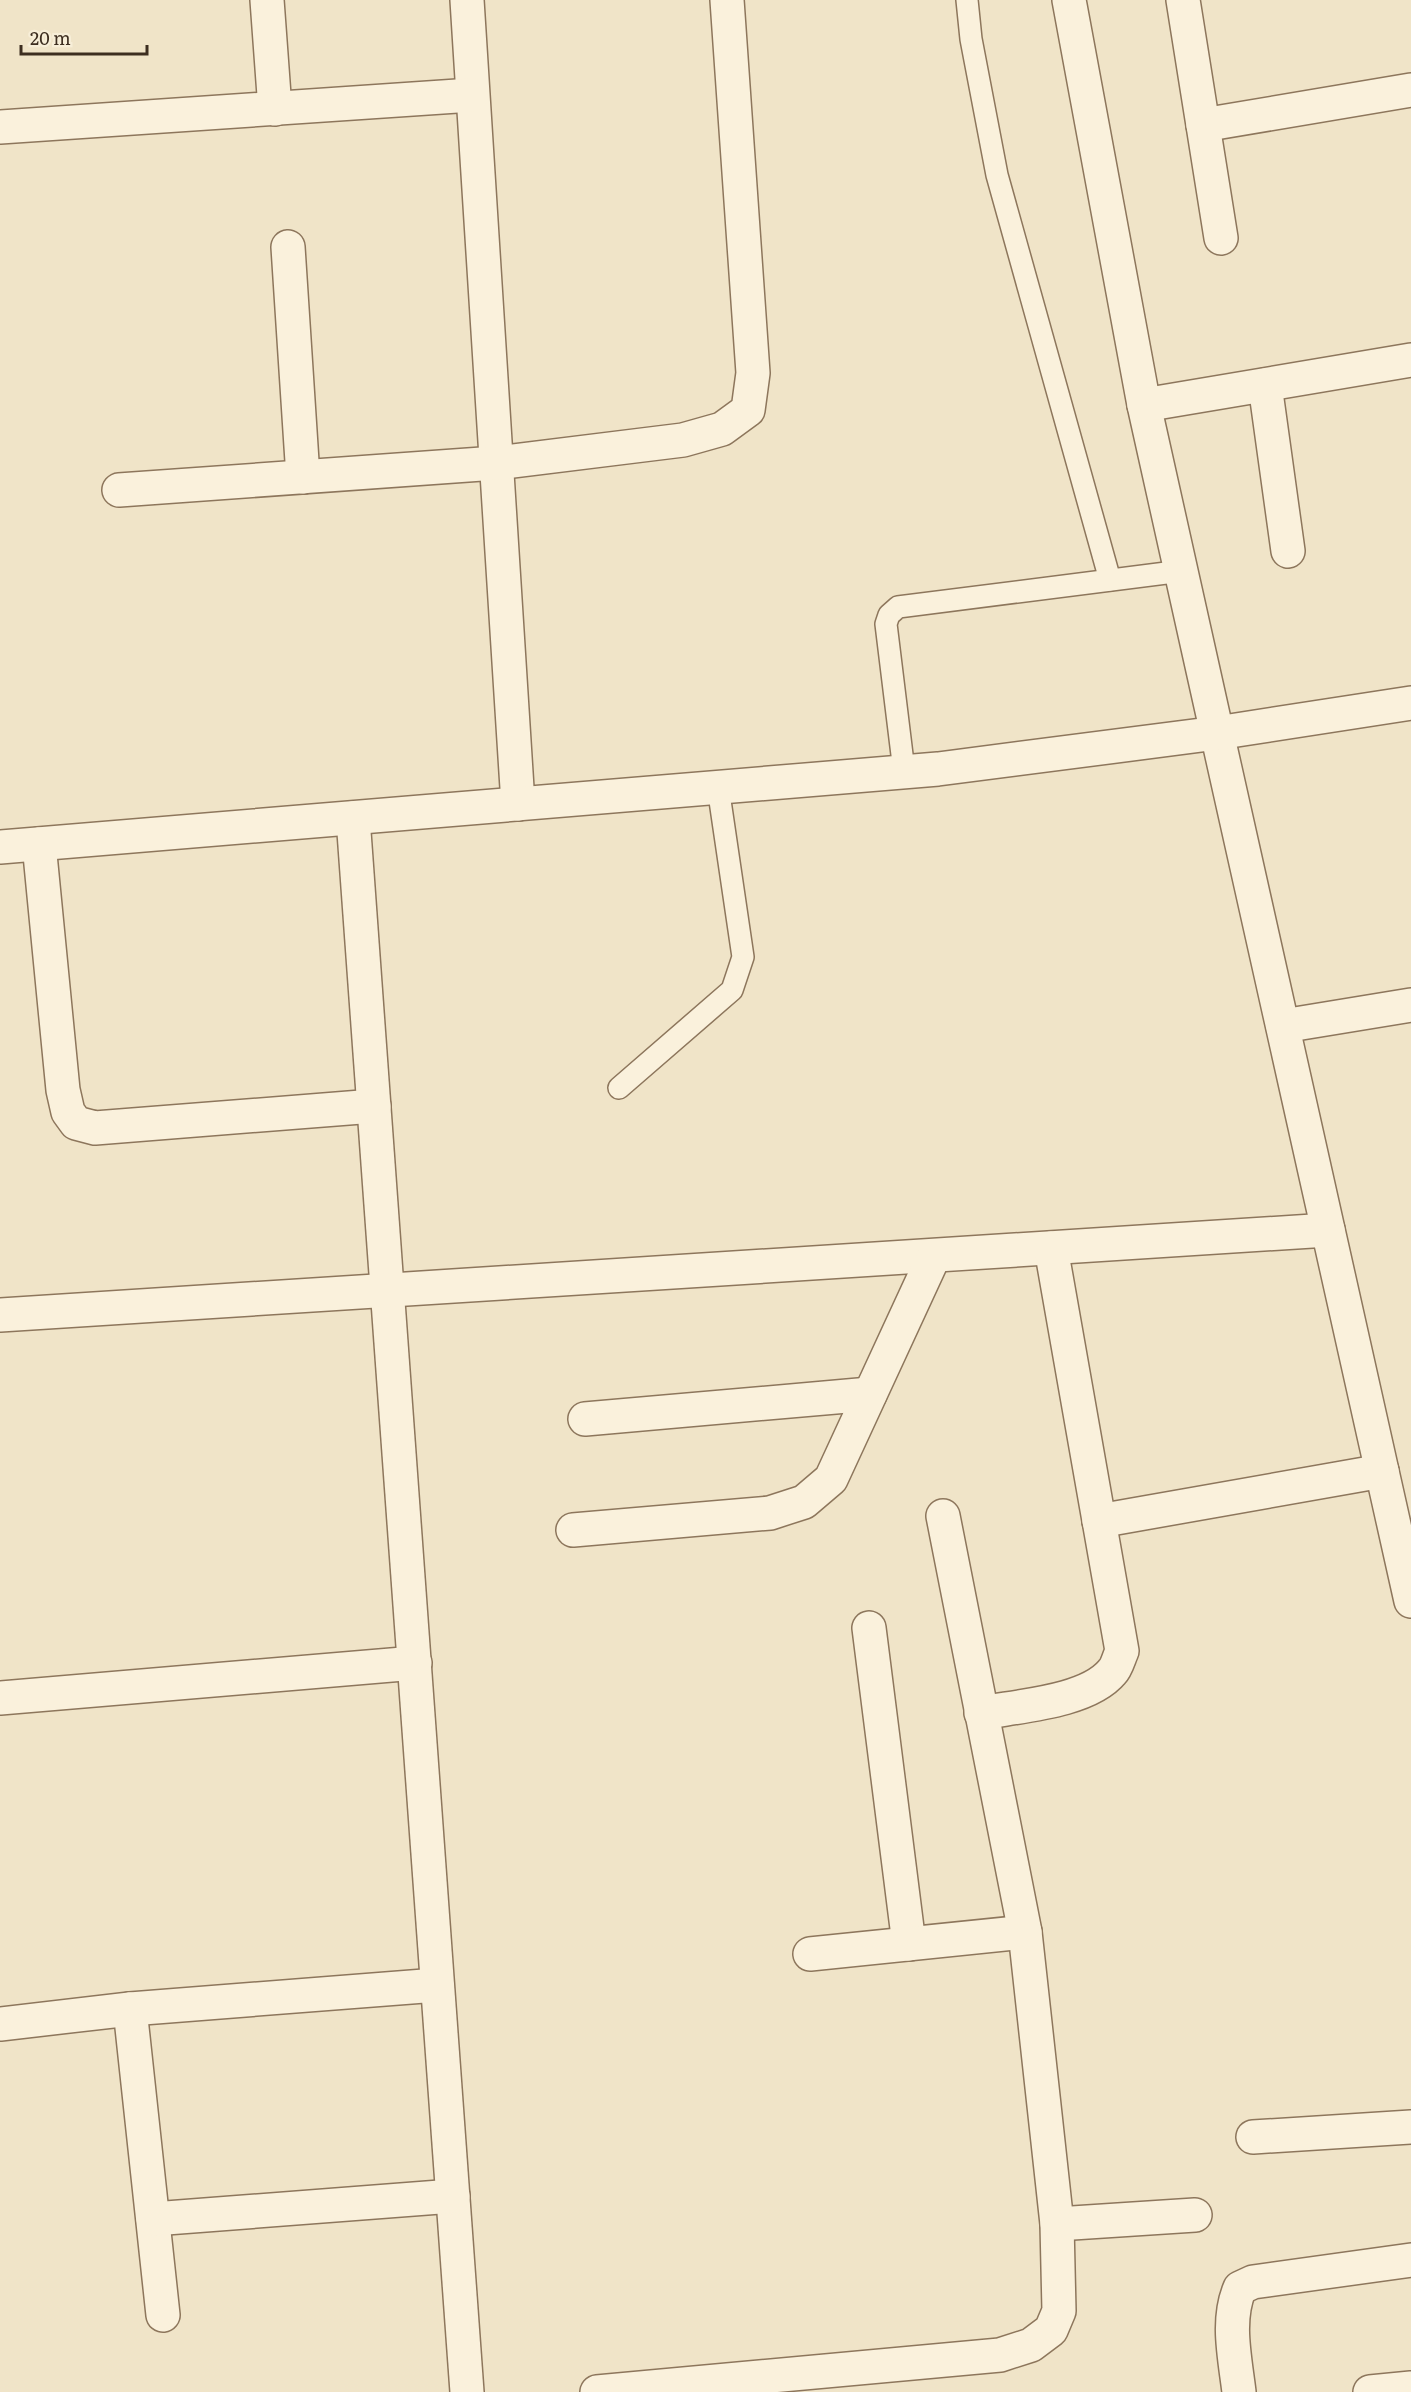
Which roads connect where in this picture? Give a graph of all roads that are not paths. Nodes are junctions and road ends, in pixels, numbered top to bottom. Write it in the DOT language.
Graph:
graph roads {
  1 [pos="267,0"];
  2 [pos="467,0"];
  3 [pos="727,0"];
  4 [pos="967,0"];
  5 [pos="1069,0"];
  6 [pos="1184,0"];
  7 [pos="1411,90"];
  8 [pos="472,95"];
  9 [pos="275,109"];
  10 [pos="1203,125"];
  11 [pos="0,127"];
  12 [pos="1221,238"];
  13 [pos="288,247"];
  14 [pos="1411,360"];
  15 [pos="1265,385"];
  16 [pos="1144,405"];
  17 [pos="496,463"];
  18 [pos="303,477"];
  19 [pos="120,490"];
  20 [pos="1288,551"];
  21 [pos="1182,572"];
  22 [pos="1110,580"];
  23 [pos="1411,703"];
  24 [pos="1217,733"];
  25 [pos="904,771"];
  26 [pos="718,787"];
  27 [pos="518,804"];
  28 [pos="353,818"];
  29 [pos="39,844"];
  30 [pos="0,847"];
  31 [pos="1411,1005"];
  32 [pos="1283,1026"];
  33 [pos="619,1088"];
  34 [pos="374,1106"];
  35 [pos="1328,1230"];
  36 [pos="1051,1248"];
  37 [pos="934,1256"];
  38 [pos="387,1291"];
  39 [pos="0,1315"];
  40 [pos="870,1394"];
  41 [pos="585,1419"];
  42 [pos="1382,1471"];
  43 [pos="943,1516"];
  44 [pos="1099,1521"];
  45 [pos="573,1530"];
  46 [pos="1411,1601"];
  47 [pos="869,1628"];
  48 [pos="415,1663"];
  49 [pos="0,1698"];
  50 [pos="981,1713"];
  51 [pos="1025,1932"];
  52 [pos="909,1944"];
  53 [pos="810,1954"];
  54 [pos="437,1985"];
  55 [pos="130,2009"];
  56 [pos="0,2024"];
  57 [pos="1411,2127"];
  58 [pos="1253,2137"];
  59 [pos="453,2196"];
  60 [pos="1195,2215"];
  61 [pos="153,2219"];
  62 [pos="1057,2224"];
  63 [pos="1411,2260"];
  64 [pos="163,2315"];
  65 [pos="806,2382"];
  66 [pos="1411,2388"];
  67 [pos="466,2392"];
  68 [pos="597,2392"];
  69 [pos="1239,2392"];
  70 [pos="1371,2392"];
  1 -- 9 [label="street"];
  2 -- 8 [label="street"];
  3 -- 17 [label="street"];
  4 -- 22 [label="lane"];
  5 -- 16 [label="street"];
  6 -- 10 [label="street"];
  7 -- 10 [label="street"];
  8 -- 9 [label="street"];
  8 -- 17 [label="street"];
  9 -- 11 [label="street"];
  10 -- 12 [label="street"];
  13 -- 18 [label="street"];
  14 -- 15 [label="street"];
  15 -- 16 [label="street"];
  15 -- 20 [label="street"];
  16 -- 21 [label="street"];
  17 -- 18 [label="street"];
  17 -- 27 [label="street"];
  18 -- 19 [label="street"];
  21 -- 22 [label="lane"];
  21 -- 24 [label="street"];
  22 -- 25 [label="lane"];
  23 -- 24 [label="street"];
  24 -- 25 [label="street"];
  24 -- 32 [label="street"];
  25 -- 26 [label="street"];
  26 -- 27 [label="street"];
  26 -- 33 [label="lane"];
  27 -- 28 [label="street"];
  28 -- 29 [label="street"];
  28 -- 34 [label="street"];
  29 -- 30 [label="street"];
  29 -- 34 [label="street"];
  31 -- 32 [label="street"];
  32 -- 35 [label="street"];
  34 -- 38 [label="street"];
  35 -- 36 [label="street"];
  35 -- 42 [label="street"];
  36 -- 37 [label="street"];
  36 -- 44 [label="street"];
  37 -- 38 [label="street"];
  37 -- 40 [label="street"];
  38 -- 39 [label="street"];
  38 -- 48 [label="street"];
  40 -- 41 [label="street"];
  40 -- 45 [label="street"];
  42 -- 44 [label="street"];
  42 -- 46 [label="street"];
  43 -- 50 [label="street"];
  44 -- 50 [label="street"];
  47 -- 52 [label="street"];
  48 -- 49 [label="street"];
  48 -- 54 [label="street"];
  50 -- 51 [label="street"];
  51 -- 52 [label="street"];
  51 -- 62 [label="street"];
  52 -- 53 [label="street"];
  54 -- 55 [label="street"];
  54 -- 59 [label="street"];
  55 -- 56 [label="street"];
  55 -- 61 [label="street"];
  57 -- 58 [label="street"];
  59 -- 61 [label="street"];
  59 -- 67 [label="street"];
  60 -- 62 [label="street"];
  61 -- 64 [label="street"];
  62 -- 65 [label="street"];
  63 -- 69 [label="street"];
  65 -- 68 [label="street"];
  66 -- 70 [label="street"];
}
